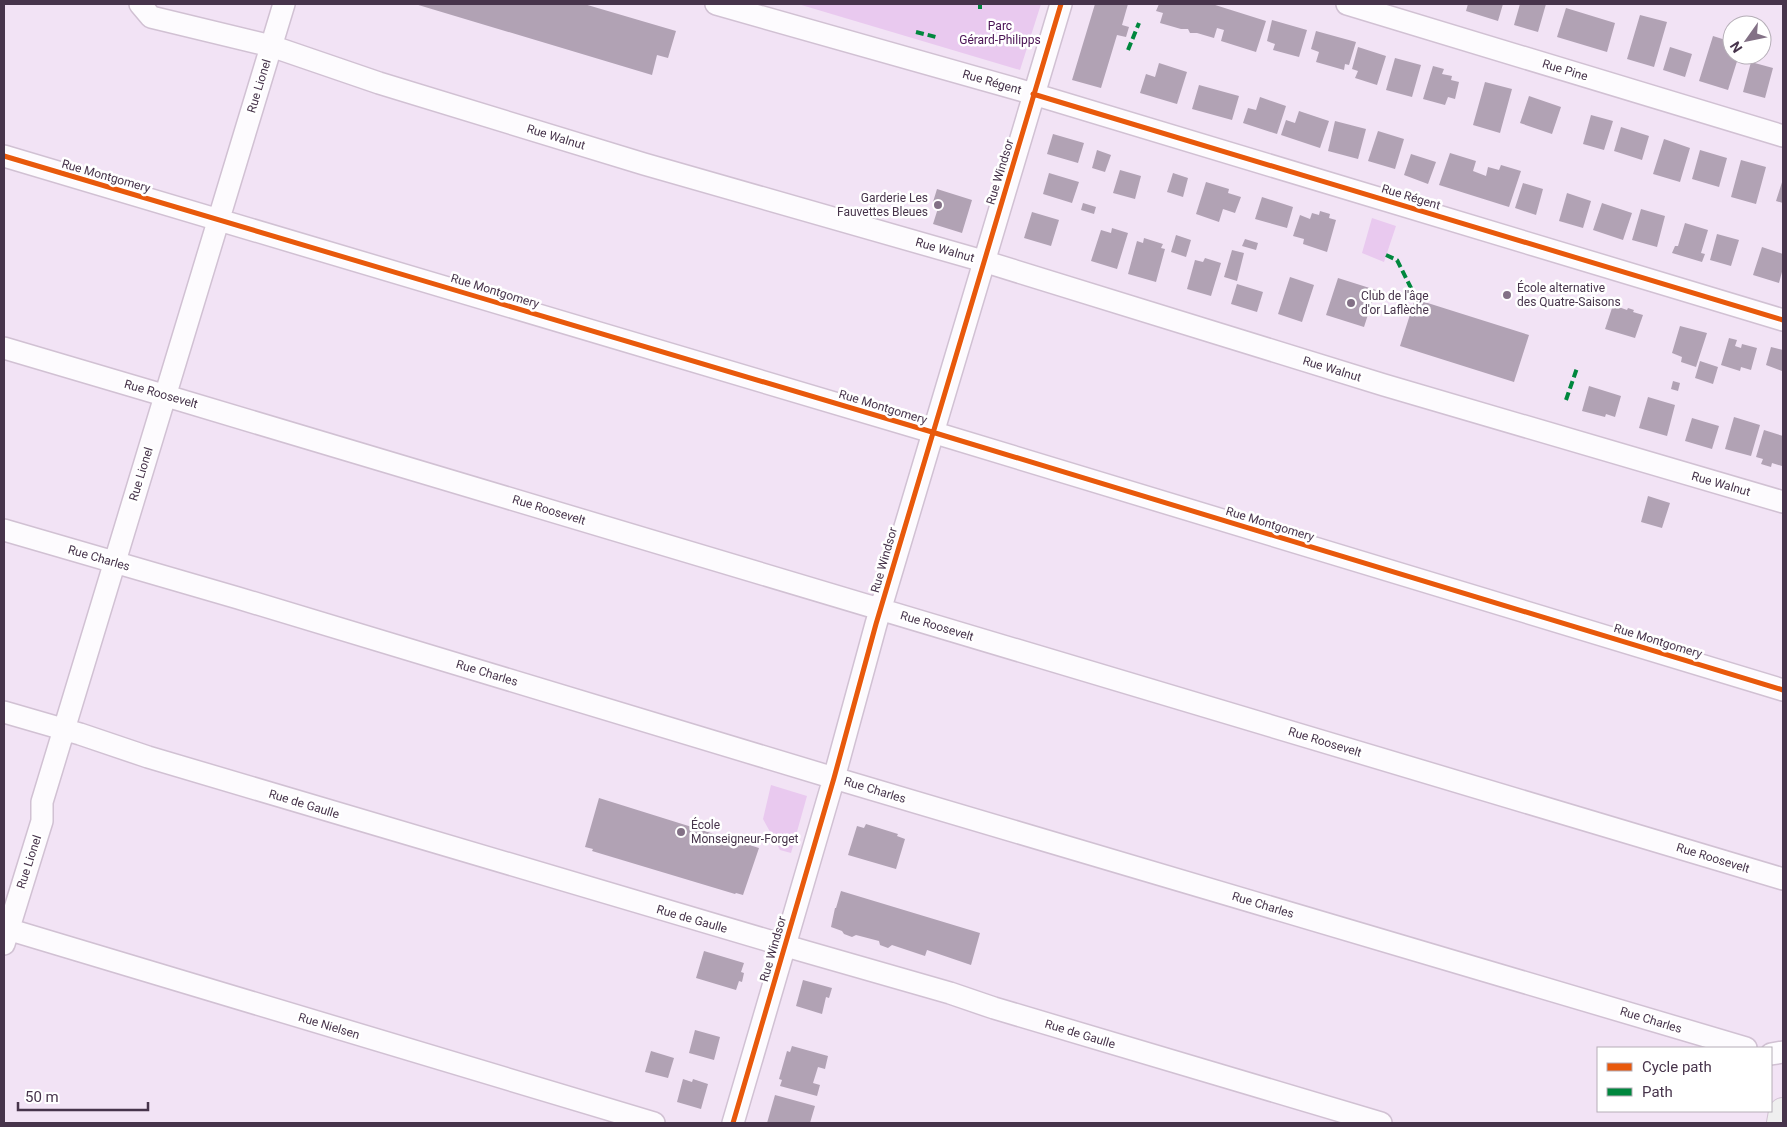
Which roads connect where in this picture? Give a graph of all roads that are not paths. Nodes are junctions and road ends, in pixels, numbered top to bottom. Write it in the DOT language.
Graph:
graph roads {
  1 [pos="140,4"];
  2 [pos="284,4"];
  3 [pos="716,4"];
  4 [pos="1061,4"];
  5 [pos="1347,4"];
  6 [pos="271,46"];
  7 [pos="1033,94"];
  8 [pos="1783,136"];
  9 [pos="4,156"];
  10 [pos="218,219"];
  11 [pos="983,261"];
  12 [pos="1783,320"];
  13 [pos="4,348"];
  14 [pos="165,396"];
  15 [pos="932,432"];
  16 [pos="1783,502"];
  17 [pos="4,530"];
  18 [pos="114,562"];
  19 [pos="880,609"];
  20 [pos="1783,690"];
  21 [pos="4,712"];
  22 [pos="64,730"];
  23 [pos="834,778"];
  24 [pos="1783,879"];
  25 [pos="5,934"];
  26 [pos="784,946"];
  27 [pos="1743,1047"];
  28 [pos="1783,1112"];
  29 [pos="654,1123"];
  30 [pos="732,1123"];
  31 [pos="1381,1123"];
  32 [pos="1781,1123"];
  1 -- 6 [label="street, Rue Walnut"];
  2 -- 6 [label="street, Rue Lionel"];
  3 -- 7 [label="street, Rue Régent"];
  4 -- 7 [label="street, Rue Windsor"];
  5 -- 8 [label="street, Rue Pine"];
  6 -- 10 [label="street, Rue Lionel"];
  6 -- 11 [label="street, Rue Walnut"];
  7 -- 11 [label="street, Rue Windsor"];
  7 -- 12 [label="street, Rue Régent"];
  9 -- 10 [label="street, Rue Montgomery"];
  10 -- 14 [label="street, Rue Lionel"];
  10 -- 15 [label="street, Rue Montgomery"];
  11 -- 15 [label="street, Rue Windsor"];
  11 -- 16 [label="street, Rue Walnut"];
  13 -- 14 [label="street, Rue Roosevelt"];
  14 -- 18 [label="street, Rue Lionel"];
  14 -- 19 [label="street, Rue Roosevelt"];
  15 -- 19 [label="street, Rue Windsor"];
  15 -- 20 [label="street, Rue Montgomery"];
  17 -- 18 [label="street, Rue Charles"];
  18 -- 22 [label="street, Rue Lionel"];
  18 -- 23 [label="street, Rue Charles"];
  19 -- 23 [label="street, Rue Windsor"];
  19 -- 24 [label="street, Rue Roosevelt"];
  21 -- 22 [label="street, Rue de Gaulle"];
  22 -- 25 [label="street, Rue Lionel"];
  22 -- 26 [label="street, Rue de Gaulle"];
  23 -- 26 [label="street, Rue Windsor"];
  23 -- 27 [label="street, Rue Charles"];
  25 -- 29 [label="street, Rue Nielsen"];
  26 -- 30 [label="street, Rue Windsor"];
  26 -- 31 [label="street, Rue de Gaulle"];
  28 -- 32 [label="main road"];
}
